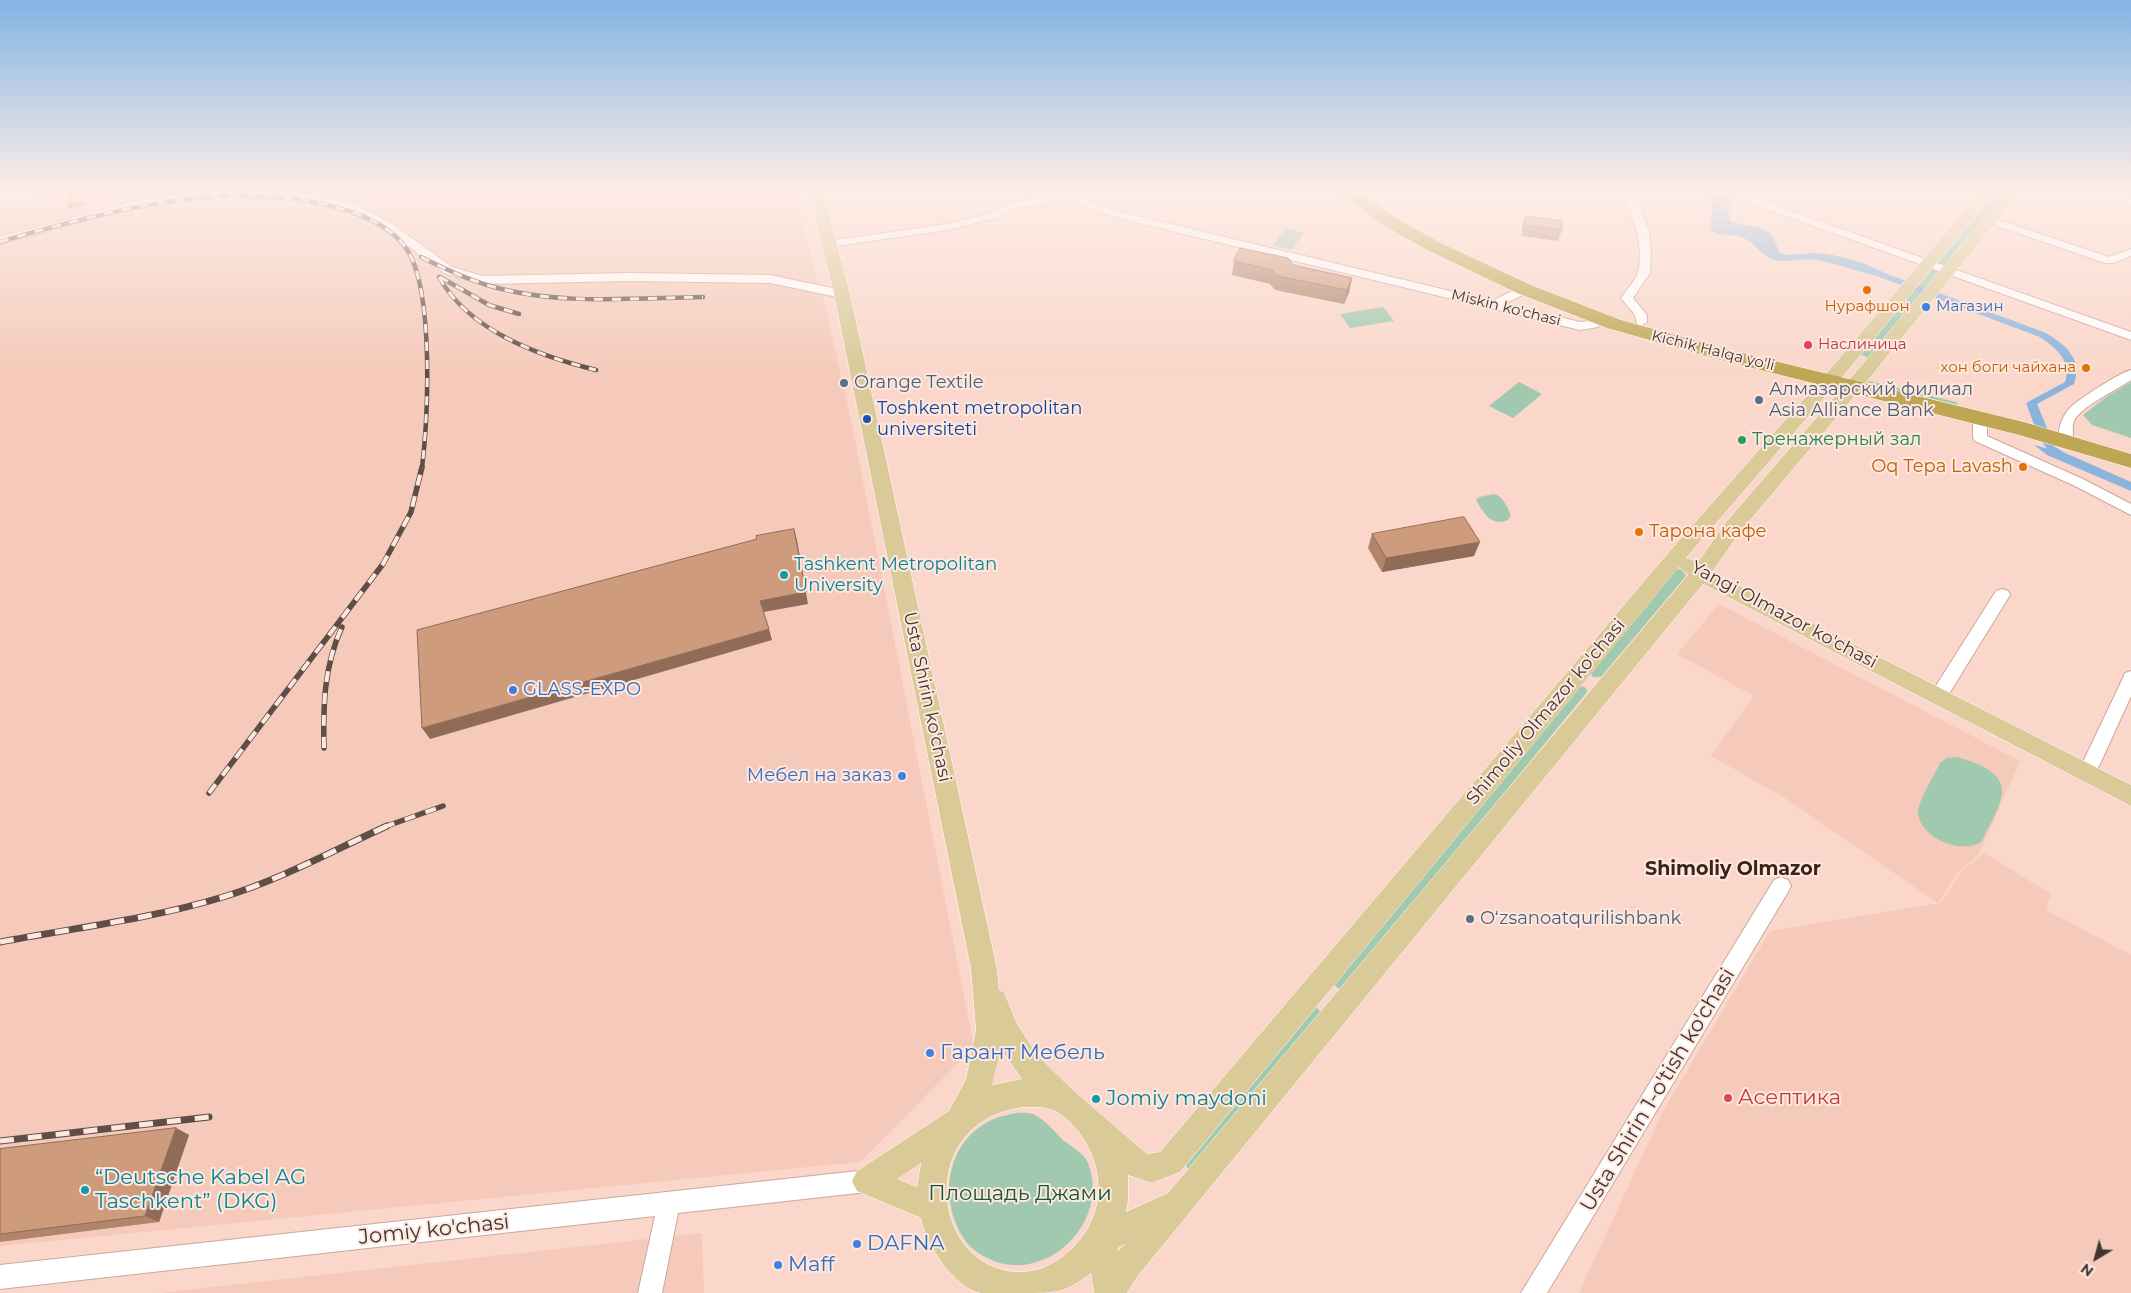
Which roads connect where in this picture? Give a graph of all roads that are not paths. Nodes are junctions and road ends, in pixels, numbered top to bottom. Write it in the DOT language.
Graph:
graph roads {
  1 [pos="422,251"];
  2 [pos="831,251"];
  3 [pos="1270,251"];
  4 [pos="1445,251"];
  5 [pos="1466,251"];
  6 [pos="1643,251"];
  7 [pos="1898,251"];
  8 [pos="1937,251"];
  9 [pos="1964,251"];
  10 [pos="2081,251"];
  11 [pos="2131,252"];
  12 [pos="1928,262"];
  13 [pos="1948,271"];
  14 [pos="1524,289"];
  15 [pos="842,294"];
  16 [pos="1494,305"];
  17 [pos="1599,319"];
  18 [pos="1641,322"];
  19 [pos="2131,336"];
  20 [pos="2131,374"];
  21 [pos="1846,378"];
  22 [pos="1980,418"];
  23 [pos="2023,422"];
  24 [pos="2064,434"];
  25 [pos="2131,447"];
  26 [pos="2131,461"];
  27 [pos="2131,510"];
  28 [pos="1676,557"];
  29 [pos="1703,570"];
  30 [pos="2002,595"];
  31 [pos="1578,675"];
  32 [pos="2131,678"];
  33 [pos="1604,690"];
  34 [pos="1941,692"];
  35 [pos="2091,764"];
  36 [pos="2131,784"];
  37 [pos="2131,796"];
  38 [pos="1781,886"];
  39 [pos="984,969"];
  40 [pos="1315,989"];
  41 [pos="1340,1009"];
  42 [pos="1067,1102"];
  43 [pos="959,1121"];
  44 [pos="1092,1124"];
  45 [pos="867,1181"];
  46 [pos="1181,1202"];
  47 [pos="669,1204"];
  48 [pos="932,1208"];
  49 [pos="1101,1239"];
  50 [pos="0,1278"];
  51 [pos="1009,1290"];
  52 [pos="1110,1292"];
  53 [pos="650,1293"];
  54 [pos="1533,1293"];
  1 -- 15 [label="street"];
  2 -- 15 [label="main road, Usta Shirin ko'chasi"];
  3 -- 16 [label="street, Miskin ko'chasi"];
  4 -- 14 [label="highway, Kichik Halqa yo'li"];
  5 -- 18 [label="highway, Kichik Halqa yo'li"];
  6 -- 18 [label="street"];
  7 -- 12 [label="street"];
  8 -- 12 [label="main road, Shimoliy Olmazor ko'chasi"];
  9 -- 13 [label="main road, Shimoliy Olmazor ko'chasi"];
  10 -- 11 [label="street"];
  12 -- 13 [label="street"];
  12 -- 21 [label="main road, Shimoliy Olmazor ko'chasi"];
  13 -- 19 [label="street"];
  13 -- 21 [label="main road, Shimoliy Olmazor ko'chasi"];
  14 -- 16 [label="street"];
  14 -- 17 [label="highway, Kichik Halqa yo'li"];
  15 -- 39 [label="main road, Usta Shirin ko'chasi"];
  16 -- 17 [label="street, Miskin ko'chasi"];
  17 -- 21 [label="highway, Kichik Halqa yo'li"];
  18 -- 21 [label="highway, Kichik Halqa yo'li"];
  20 -- 24 [label="street"];
  21 -- 22 [label="highway, Kichik Halqa yo'li"];
  21 -- 23 [label="highway, Kichik Halqa yo'li"];
  21 -- 28 [label="main road, Shimoliy Olmazor ko'chasi"];
  21 -- 29 [label="main road, Shimoliy Olmazor ko'chasi"];
  22 -- 23 [label="highway, Kichik Halqa yo'li"];
  22 -- 27 [label="street"];
  23 -- 24 [label="highway, Kichik Halqa yo'li"];
  24 -- 25 [label="highway, Kichik Halqa yo'li"];
  24 -- 26 [label="highway, Kichik Halqa yo'li"];
  28 -- 29 [label="main road, Yangi Olmazor ko'chasi"];
  28 -- 31 [label="main road, Shimoliy Olmazor ko'chasi"];
  29 -- 33 [label="main road, Shimoliy Olmazor ko'chasi"];
  29 -- 34 [label="main road, Yangi Olmazor ko'chasi"];
  30 -- 34 [label="street"];
  31 -- 33 [label="main road"];
  31 -- 40 [label="main road, Shimoliy Olmazor ko'chasi"];
  32 -- 35 [label="street"];
  33 -- 41 [label="main road, Shimoliy Olmazor ko'chasi"];
  34 -- 35 [label="main road, Yangi Olmazor ko'chasi"];
  34 -- 37 [label="main road, Yangi Olmazor ko'chasi"];
  35 -- 36 [label="main road, Yangi Olmazor ko'chasi"];
  38 -- 54 [label="street, Usta Shirin 1-o'tish ko'chasi"];
  39 -- 42 [label="main road, Usta Shirin ko'chasi"];
  39 -- 43 [label="main road, Usta Shirin ko'chasi"];
  40 -- 41 [label="main road"];
  40 -- 44 [label="main road, Shimoliy Olmazor ko'chasi"];
  41 -- 46 [label="main road, Shimoliy Olmazor ko'chasi"];
  42 -- 43 [label="main road"];
  42 -- 44 [label="main road"];
  43 -- 45 [label="main road"];
  43 -- 48 [label="main road"];
  44 -- 49 [label="main road"];
  45 -- 47 [label="street, Jomiy ko'chasi"];
  45 -- 48 [label="main road"];
  46 -- 49 [label="main road, Shimoliy Olmazor ko'chasi"];
  46 -- 52 [label="main road, Shimoliy Olmazor ko'chasi"];
  47 -- 50 [label="street, Jomiy ko'chasi"];
  47 -- 53 [label="street"];
  48 -- 51 [label="main road"];
  49 -- 51 [label="main road"];
  49 -- 52 [label="main road"];
}
